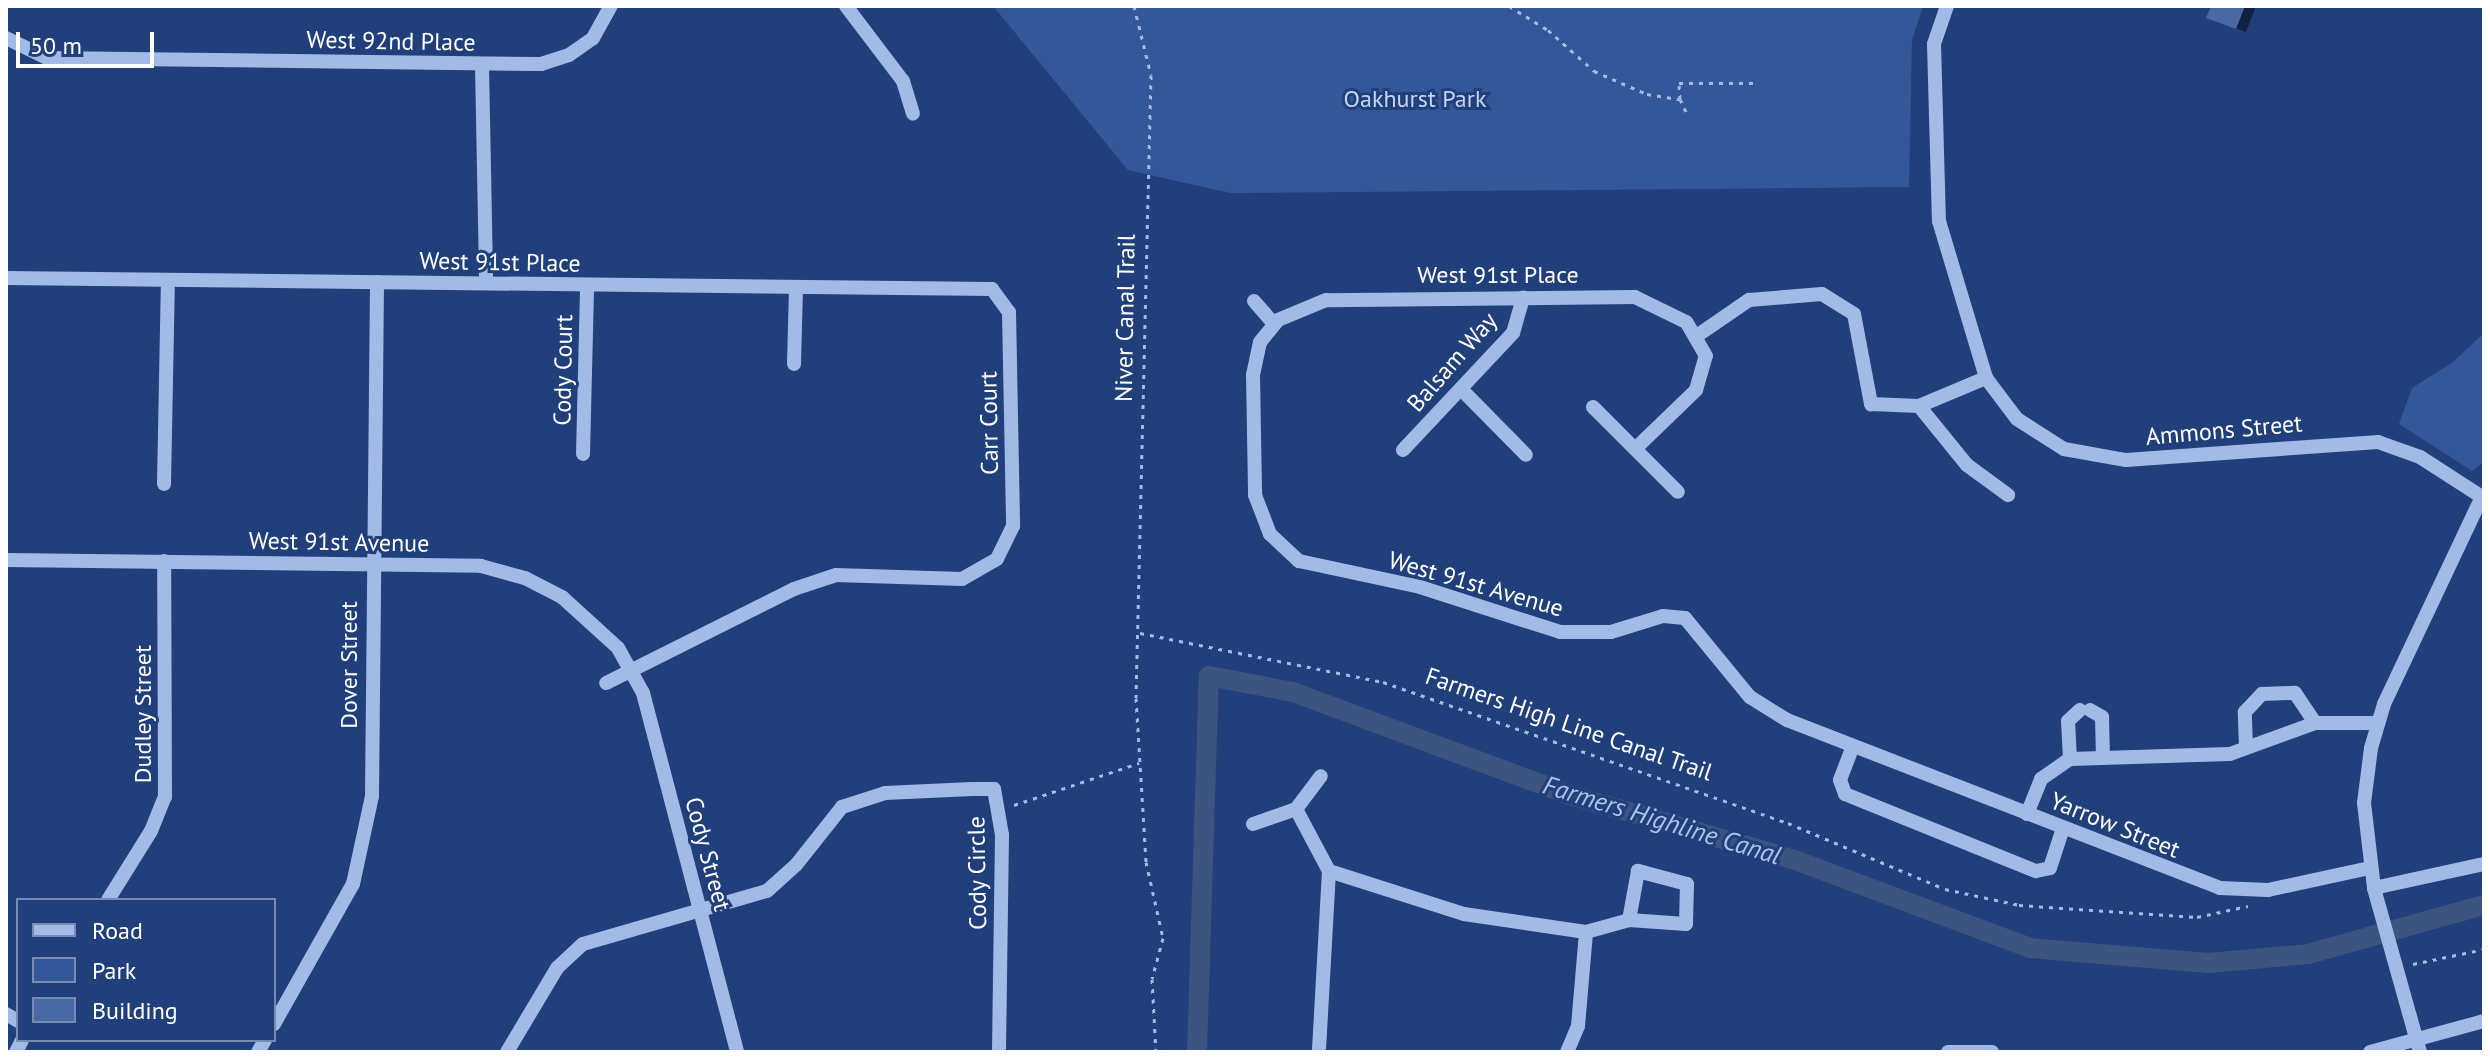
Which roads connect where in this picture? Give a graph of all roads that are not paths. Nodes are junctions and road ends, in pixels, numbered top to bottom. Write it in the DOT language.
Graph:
graph roads {
  1 [pos="611,6"];
  2 [pos="846,6"];
  3 [pos="1947,6"];
  4 [pos="6,38"];
  5 [pos="482,65"];
  6 [pos="913,113"];
  7 [pos="6,278"];
  8 [pos="168,280"];
  9 [pos="377,282"];
  10 [pos="486,282"];
  11 [pos="587,286"];
  12 [pos="796,289"];
  13 [pos="992,289"];
  14 [pos="1523,297"];
  15 [pos="1254,301"];
  16 [pos="1274,324"];
  17 [pos="1698,335"];
  18 [pos="794,364"];
  19 [pos="1986,378"];
  20 [pos="1462,390"];
  21 [pos="1919,406"];
  22 [pos="1593,407"];
  23 [pos="1635,449"];
  24 [pos="1403,450"];
  25 [pos="583,454"];
  26 [pos="1526,455"];
  27 [pos="164,484"];
  28 [pos="1678,492"];
  29 [pos="2008,495"];
  30 [pos="2483,496"];
  31 [pos="6,560"];
  32 [pos="164,561"];
  33 [pos="370,564"];
  34 [pos="633,670"];
  35 [pos="606,683"];
  36 [pos="2315,723"];
  37 [pos="2377,723"];
  38 [pos="1853,746"];
  39 [pos="2246,748"];
  40 [pos="2103,758"];
  41 [pos="2070,759"];
  42 [pos="1321,776"];
  43 [pos="1296,809"];
  44 [pos="2027,814"];
  45 [pos="1253,824"];
  46 [pos="2063,828"];
  47 [pos="2484,864"];
  48 [pos="2370,868"];
  49 [pos="1329,871"];
  50 [pos="2374,888"];
  51 [pos="109,898"];
  52 [pos="700,910"];
  53 [pos="1629,920"];
  54 [pos="1586,932"];
  55 [pos="276,1020"];
  56 [pos="2484,1021"];
  57 [pos="2418,1046"];
  58 [pos="507,1052"];
  59 [pos="737,1052"];
  60 [pos="999,1052"];
  61 [pos="1319,1052"];
  62 [pos="1567,1052"];
  63 [pos="1948,1052"];
  64 [pos="1992,1052"];
  65 [pos="2370,1052"];
  1 -- 5 [label="street, West 92nd Place"];
  2 -- 6 [label="street"];
  3 -- 19 [label="street, Ammons Street"];
  4 -- 5 [label="street, West 92nd Place"];
  5 -- 10 [label="street"];
  7 -- 8 [label="street, West 91st Place"];
  8 -- 9 [label="street, West 91st Place"];
  8 -- 27 [label="street"];
  9 -- 10 [label="street, West 91st Place"];
  9 -- 33 [label="street, Dover Street"];
  10 -- 11 [label="street, West 91st Place"];
  11 -- 12 [label="street, West 91st Place"];
  11 -- 25 [label="street, Cody Court"];
  12 -- 13 [label="street, West 91st Place"];
  12 -- 18 [label="street"];
  13 -- 34 [label="street, Carr Court"];
  14 -- 16 [label="street, West 91st Place"];
  14 -- 17 [label="street, West 91st Place"];
  14 -- 20 [label="street, Balsam Way"];
  15 -- 16 [label="street"];
  16 -- 38 [label="street, West 91st Avenue"];
  17 -- 21 [label="street"];
  17 -- 23 [label="street"];
  19 -- 21 [label="street"];
  19 -- 30 [label="street, Ammons Street"];
  20 -- 24 [label="street, Balsam Way"];
  20 -- 26 [label="street"];
  21 -- 29 [label="street"];
  22 -- 23 [label="street"];
  23 -- 28 [label="street"];
  30 -- 37 [label="street"];
  31 -- 32 [label="street, West 91st Avenue"];
  32 -- 33 [label="street, West 91st Avenue"];
  32 -- 51 [label="street, Dudley Street"];
  33 -- 34 [label="street, West 91st Avenue"];
  33 -- 55 [label="street, Dover Street"];
  34 -- 35 [label="street"];
  34 -- 52 [label="street, Cody Street"];
  36 -- 37 [label="street"];
  36 -- 39 [label="street"];
  36 -- 39 [label="street"];
  37 -- 48 [label="street"];
  38 -- 44 [label="street, Yarrow Street"];
  38 -- 46 [label="street"];
  39 -- 40 [label="street"];
  40 -- 41 [label="street"];
  40 -- 41 [label="street"];
  41 -- 44 [label="street"];
  42 -- 43 [label="street"];
  43 -- 45 [label="street"];
  43 -- 49 [label="street"];
  44 -- 46 [label="street, Yarrow Street"];
  46 -- 48 [label="street, Yarrow Street"];
  47 -- 50 [label="street"];
  48 -- 50 [label="street"];
  49 -- 54 [label="street"];
  49 -- 61 [label="street"];
  50 -- 57 [label="street"];
  52 -- 58 [label="street"];
  52 -- 59 [label="street, Cody Street"];
  52 -- 60 [label="street, Cody Circle"];
  53 -- 53 [label="street"];
  53 -- 54 [label="street"];
  54 -- 62 [label="street"];
  56 -- 57 [label="street"];
  57 -- 65 [label="street"];
  63 -- 64 [label="street"];
}
